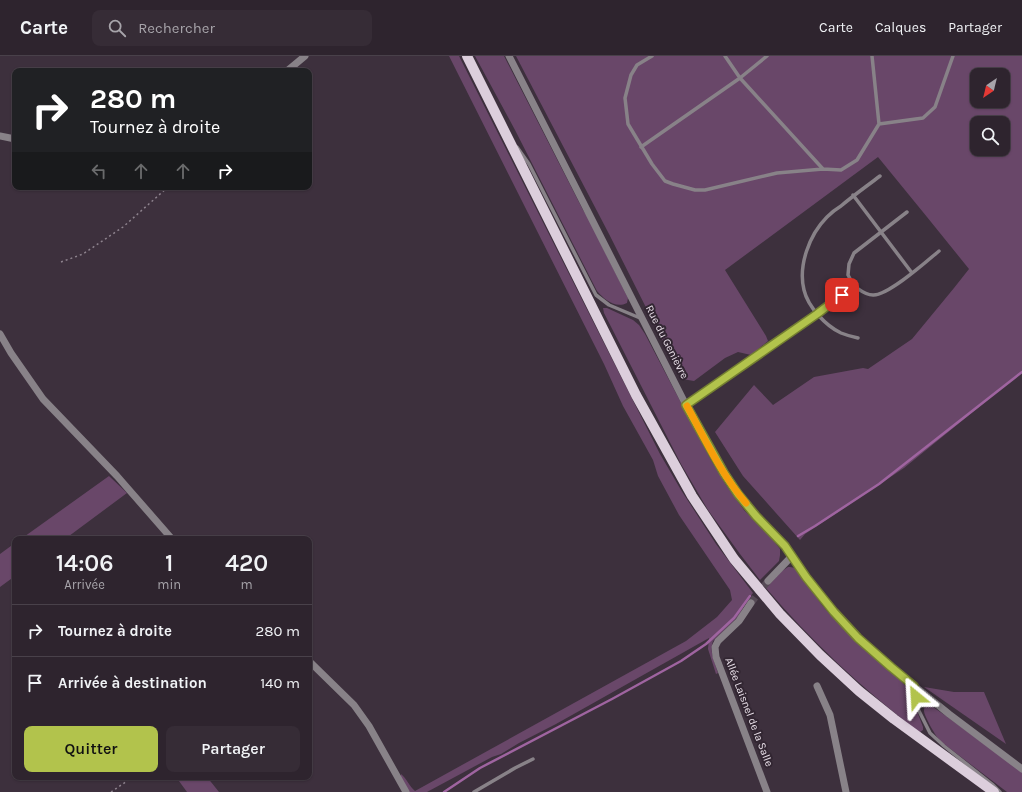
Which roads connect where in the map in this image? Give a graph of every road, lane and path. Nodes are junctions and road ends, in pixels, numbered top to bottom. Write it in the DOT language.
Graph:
graph roads {
  1 [pos="305,56"];
  2 [pos="467,56"];
  3 [pos="509,56"];
  4 [pos="652,56"];
  5 [pos="725,56"];
  6 [pos="767,56"];
  7 [pos="872,56"];
  8 [pos="953,56"];
  9 [pos="291,68"];
  10 [pos="740,78"];
  11 [pos="500,122"];
  12 [pos="879,124"];
  13 [pos="0,136"];
  14 [pos="12,138"];
  15 [pos="641,146"];
  16 [pos="823,168"];
  17 [pos="880,176"];
  18 [pos="165,190"];
  19 [pos="854,195"];
  20 [pos="907,212"];
  21 [pos="881,232"];
  22 [pos="939,251"];
  23 [pos="61,262"];
  24 [pos="912,273"];
  25 [pos="854,286"];
  26 [pos="817,314"];
  27 [pos="643,319"];
  28 [pos="0,334"];
  29 [pos="858,338"];
  30 [pos="686,405"];
  31 [pos="169,536"];
  32 [pos="792,556"];
  33 [pos="768,581"];
  34 [pos="751,603"];
  35 [pos="312,664"];
  36 [pos="817,686"];
  37 [pos="914,686"];
  38 [pos="533,759"];
  39 [pos="1022,769"];
  40 [pos="129,780"];
  41 [pos="111,792"];
  42 [pos="406,792"];
  43 [pos="474,792"];
  44 [pos="767,792"];
  45 [pos="846,792"];
  46 [pos="994,792"];
  47 [pos="1000,792"];
  1 -- 9 [label="street"];
  2 -- 11 [label="main road"];
  3 -- 27 [label="street, Rue du Genièvre"];
  4 -- 15 [label="lane"];
  5 -- 10 [label="lane"];
  6 -- 10 [label="lane"];
  7 -- 12 [label="lane"];
  8 -- 12 [label="lane"];
  10 -- 15 [label="lane"];
  10 -- 16 [label="lane"];
  11 -- 27 [label="lane"];
  11 -- 46 [label="main road"];
  12 -- 16 [label="lane"];
  13 -- 14 [label="street"];
  15 -- 16 [label="lane"];
  17 -- 19 [label="lane"];
  18 -- 23 [label="path"];
  19 -- 21 [label="lane"];
  19 -- 26 [label="lane"];
  20 -- 21 [label="lane"];
  21 -- 24 [label="lane"];
  21 -- 25 [label="lane"];
  22 -- 24 [label="lane"];
  24 -- 25 [label="lane"];
  25 -- 26 [label="lane"];
  26 -- 29 [label="lane"];
  26 -- 30 [label="lane"];
  27 -- 30 [label="street, Rue du Genièvre"];
  28 -- 31 [label="street"];
  30 -- 32 [label="street, Rue du Genièvre"];
  32 -- 33 [label="street"];
  32 -- 37 [label="street, Rue du Genièvre"];
  34 -- 44 [label="street, Allée Laisnel de la Salle"];
  35 -- 42 [label="street"];
  36 -- 45 [label="street"];
  37 -- 39 [label="street, Rue du Genièvre"];
  37 -- 47 [label="lane"];
  38 -- 43 [label="lane"];
  40 -- 41 [label="path"];
}
